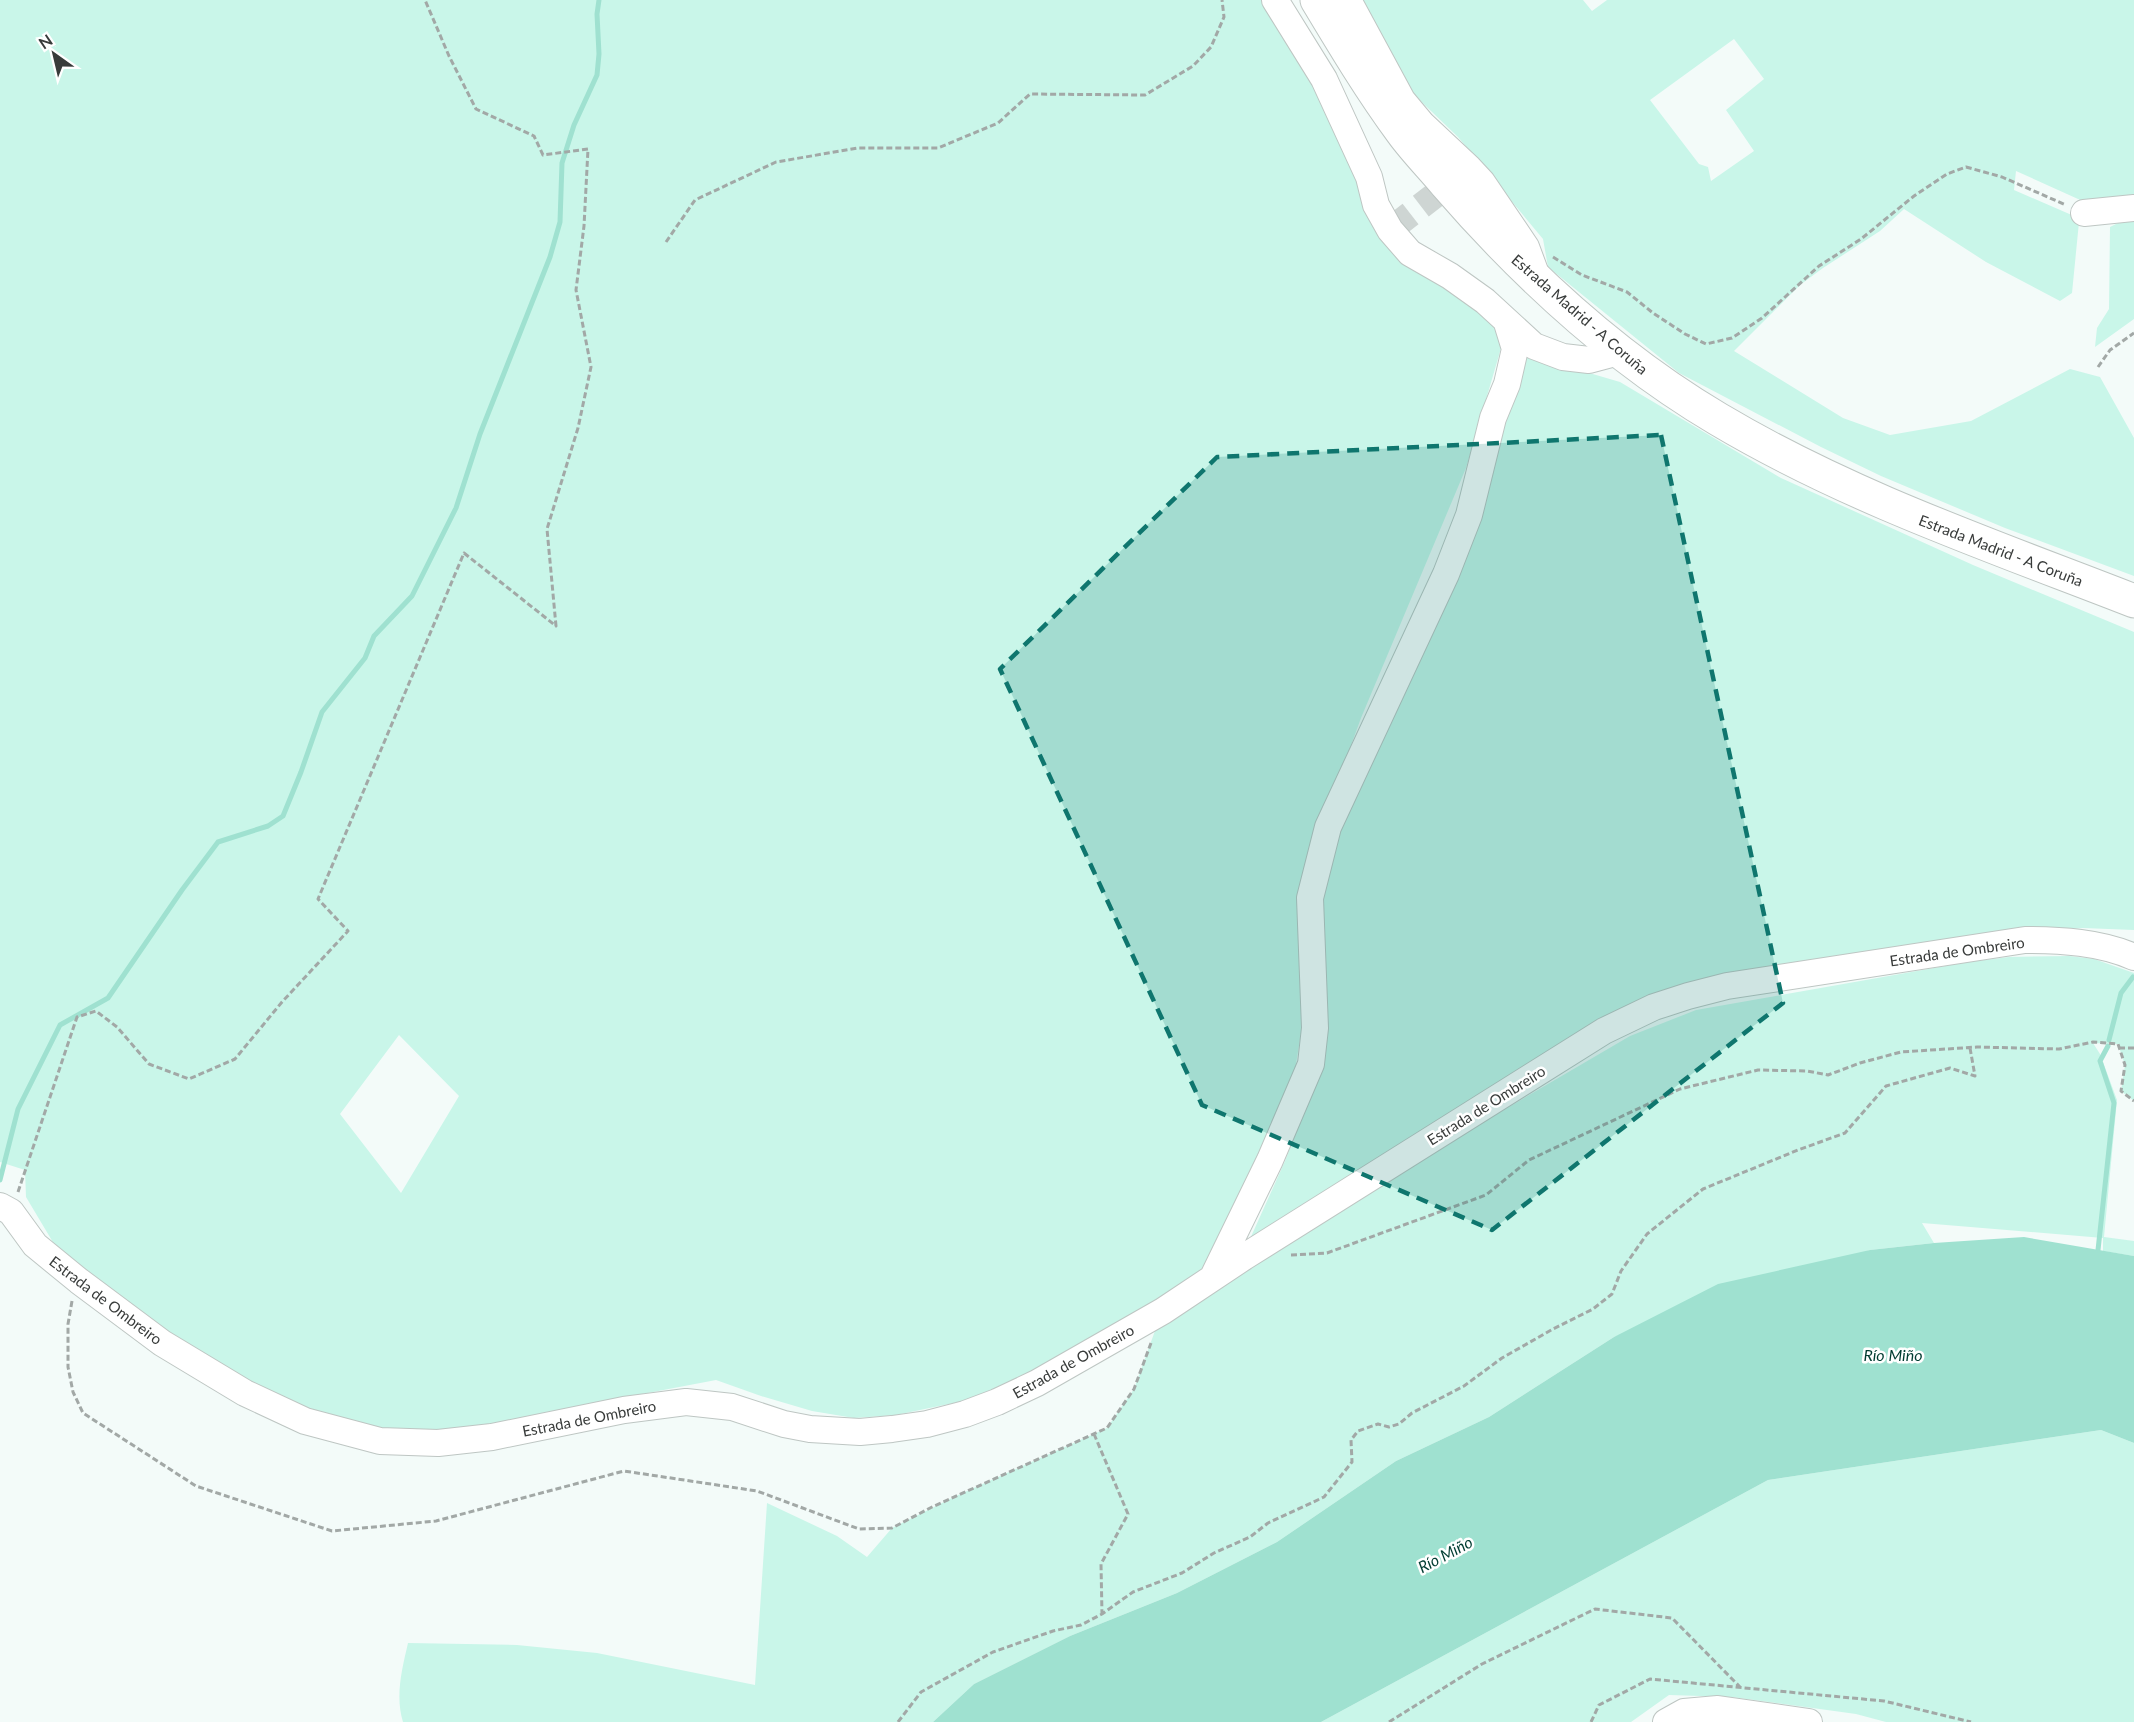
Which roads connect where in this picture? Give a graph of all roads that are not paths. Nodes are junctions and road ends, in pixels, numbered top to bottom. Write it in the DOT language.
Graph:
graph roads {
  1 [pos="1275,0"];
  2 [pos="1317,0"];
  3 [pos="1348,0"];
  4 [pos="2134,208"];
  5 [pos="2084,213"];
  6 [pos="1539,281"];
  7 [pos="1508,323"];
  8 [pos="1619,352"];
  9 [pos="2134,601"];
  10 [pos="2134,957"];
  11 [pos="5,1209"];
  12 [pos="1212,1278"];
  13 [pos="1666,1722"];
  14 [pos="1809,1722"];
  1 -- 7 [label="street"];
  2 -- 6 [label="highway, Estrada Madrid - A Coruña"];
  3 -- 6 [label="street"];
  4 -- 5 [label="street"];
  6 -- 8 [label="highway, Estrada Madrid - A Coruña"];
  7 -- 8 [label="street"];
  7 -- 12 [label="street"];
  8 -- 9 [label="highway, Estrada Madrid - A Coruña"];
  10 -- 12 [label="street, Estrada de Ombreiro"];
  11 -- 12 [label="street, Estrada de Ombreiro"];
  13 -- 14 [label="street"];
}
